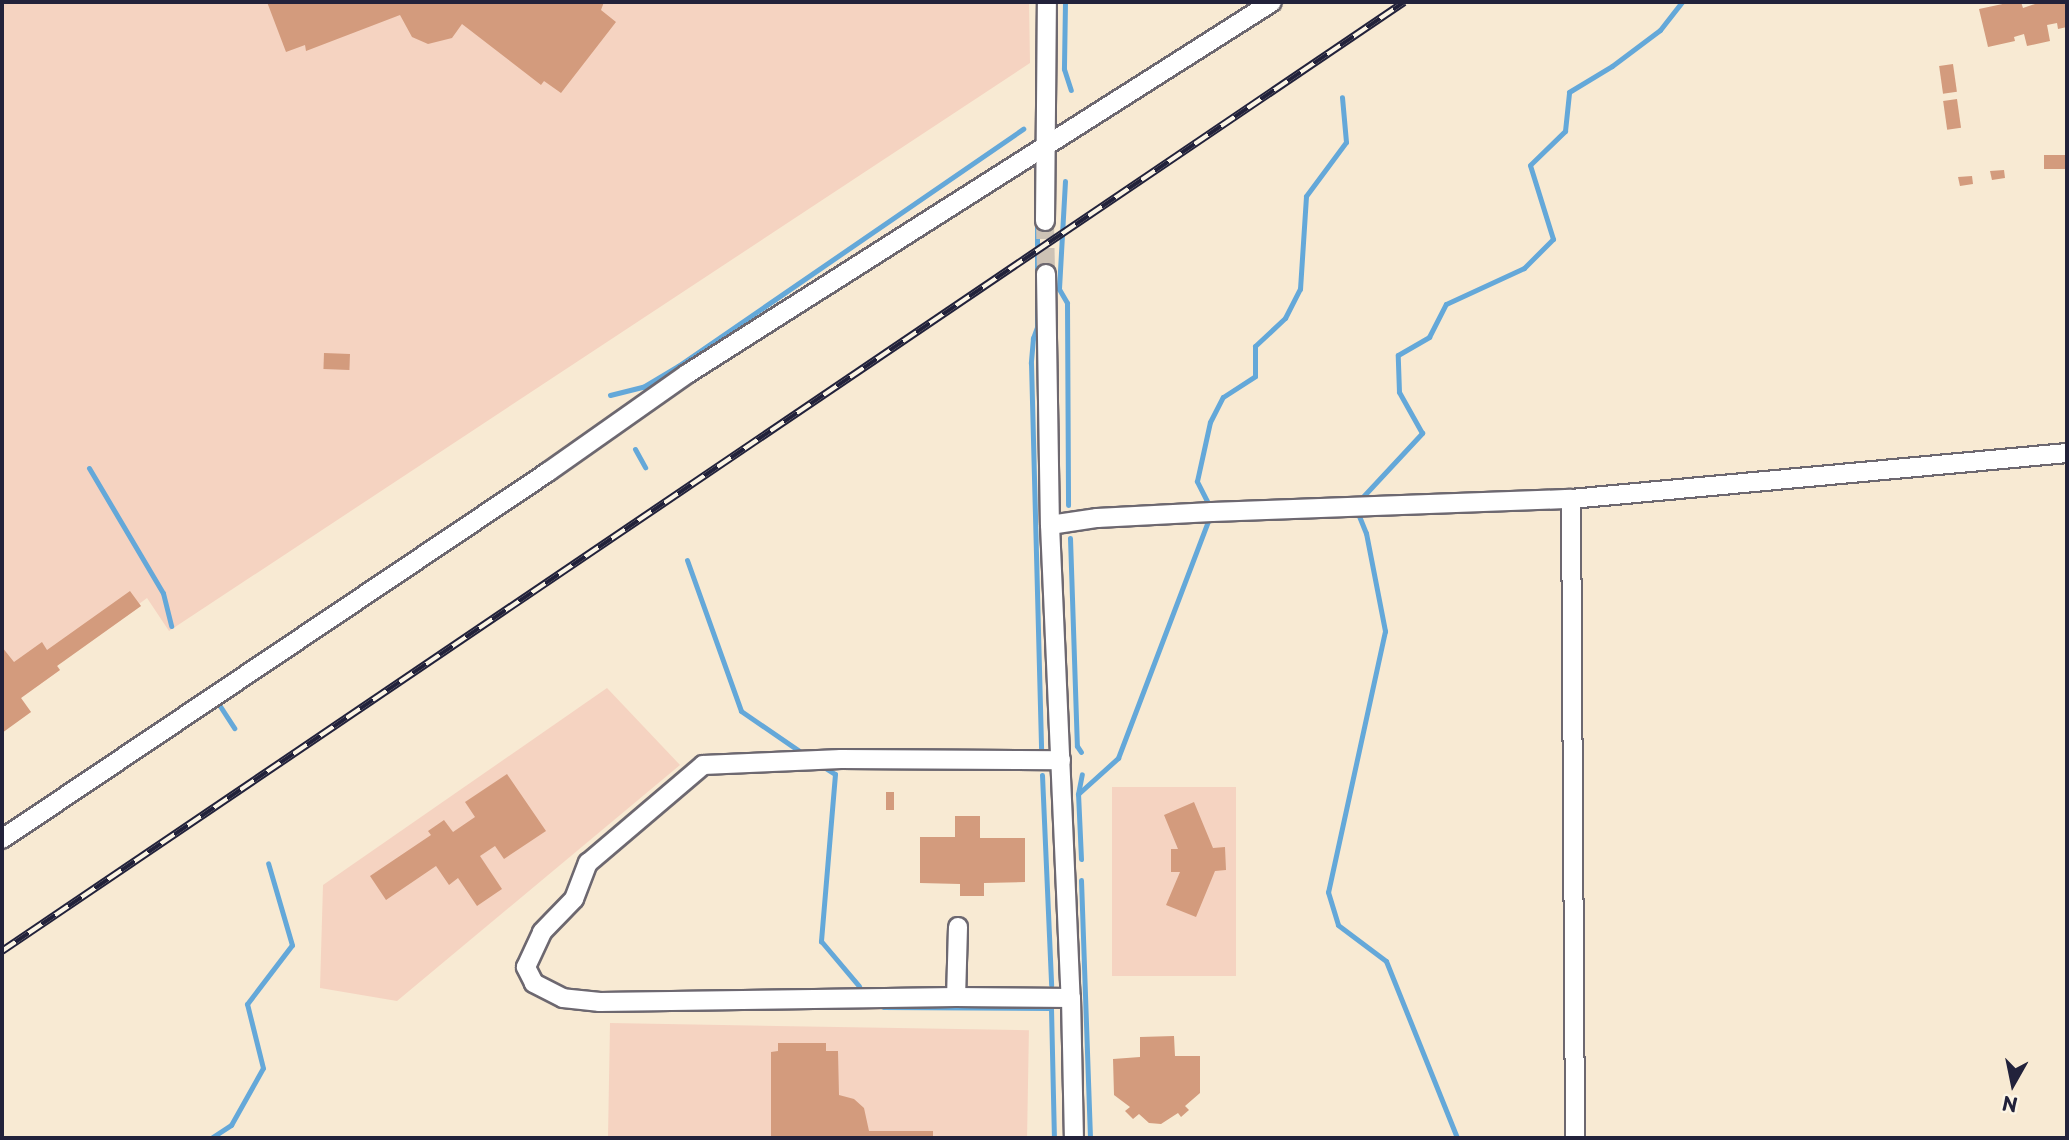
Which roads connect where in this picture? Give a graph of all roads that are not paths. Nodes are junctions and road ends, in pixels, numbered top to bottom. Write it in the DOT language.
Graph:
graph roads {
  1 [pos="1047,2"];
  2 [pos="1272,2"];
  3 [pos="1046,145"];
  4 [pos="1045,221"];
  5 [pos="1046,274"];
  6 [pos="2067,453"];
  7 [pos="1571,499"];
  8 [pos="1050,525"];
  9 [pos="1061,760"];
  10 [pos="2,839"];
  11 [pos="958,927"];
  12 [pos="956,997"];
  13 [pos="1072,998"];
  14 [pos="1074,1138"];
  15 [pos="1574,1138"];
  1 -- 3 [label="street"];
  2 -- 3 [label="street"];
  3 -- 4 [label="street"];
  3 -- 10 [label="street"];
  5 -- 8 [label="street"];
  6 -- 7 [label="street"];
  7 -- 8 [label="street"];
  7 -- 15 [label="street"];
  8 -- 9 [label="street"];
  9 -- 12 [label="street"];
  9 -- 13 [label="street"];
  11 -- 12 [label="street"];
  12 -- 13 [label="street"];
  13 -- 14 [label="street"];
}
